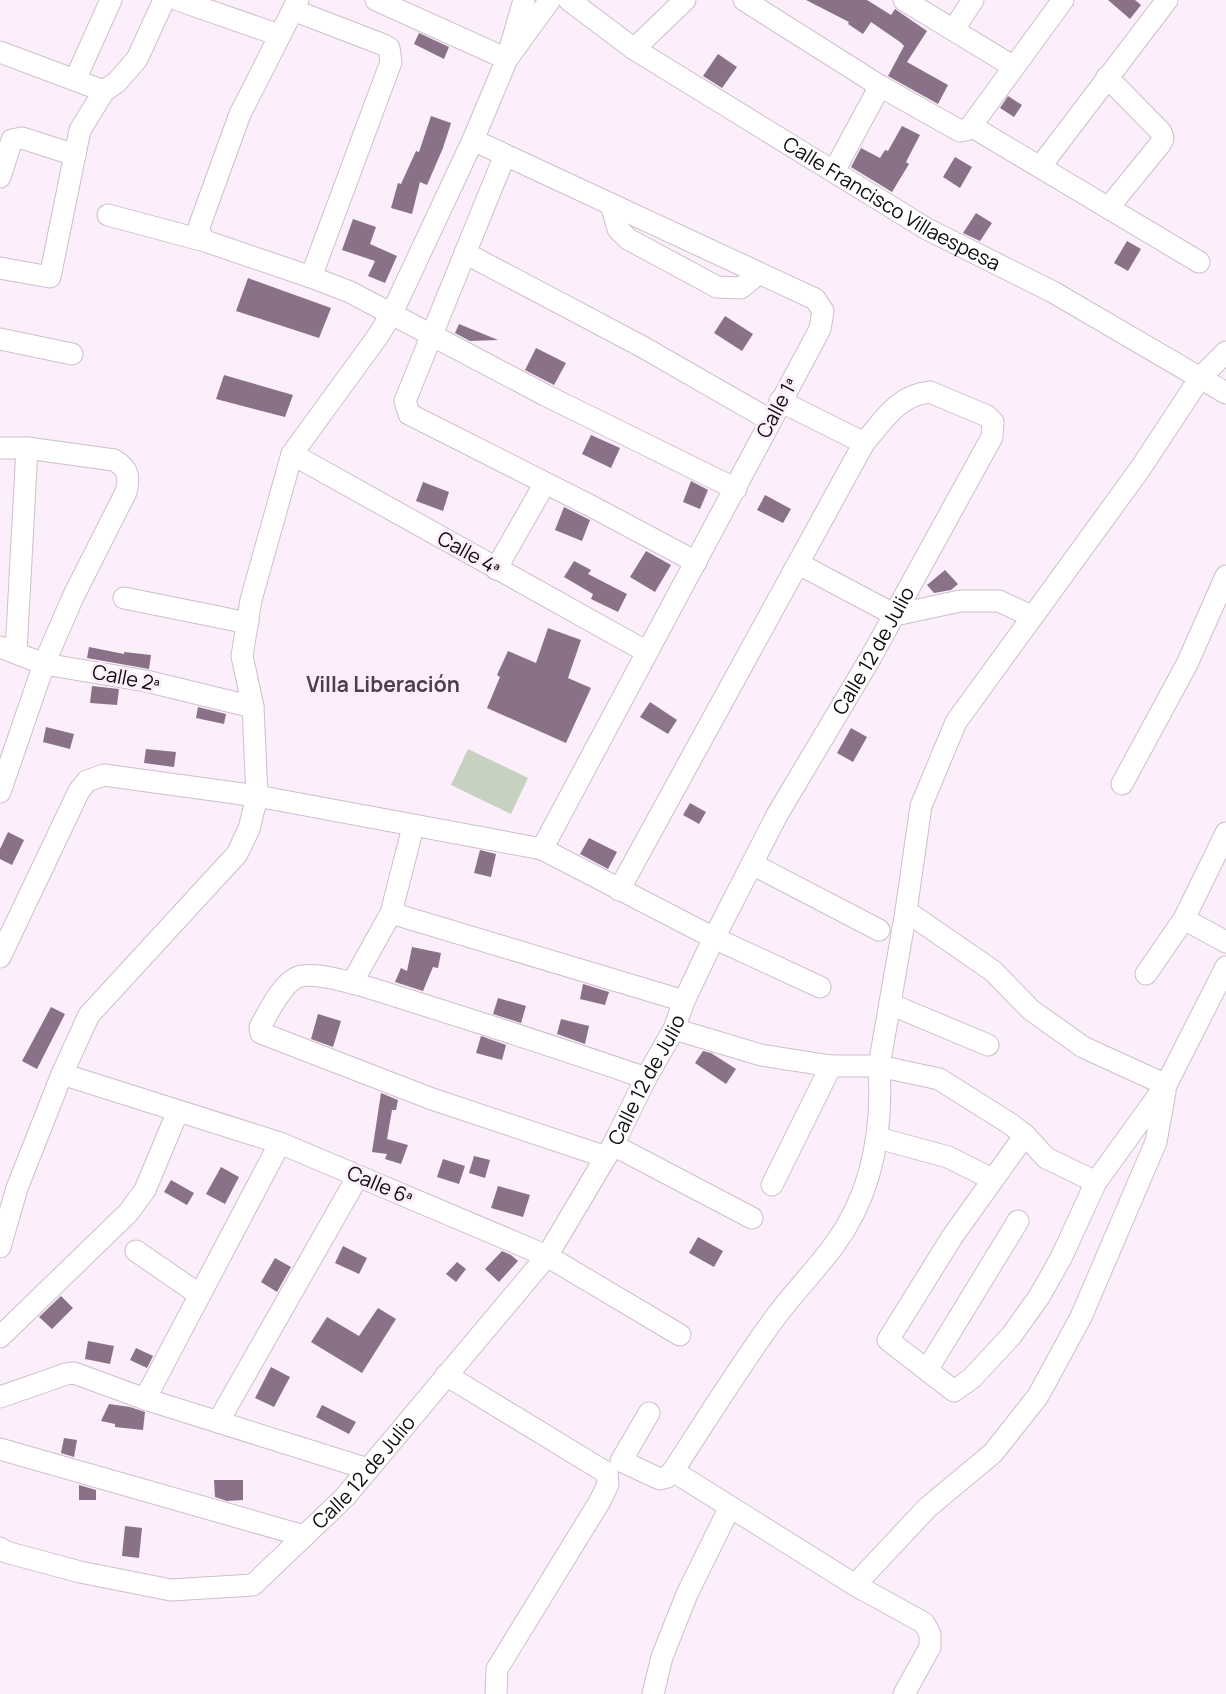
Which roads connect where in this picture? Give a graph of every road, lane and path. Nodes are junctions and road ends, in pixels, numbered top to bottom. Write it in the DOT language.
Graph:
graph roads {
  1 [pos="111,0"];
  2 [pos="164,0"];
  3 [pos="178,0"];
  4 [pos="376,0"];
  5 [pos="524,0"];
  6 [pos="550,0"];
  7 [pos="569,0"];
  8 [pos="685,0"];
  9 [pos="744,0"];
  10 [pos="904,0"];
  11 [pos="973,0"];
  12 [pos="1063,0"];
  13 [pos="1167,0"];
  14 [pos="296,5"];
  15 [pos="593,7"];
  16 [pos="954,29"];
  17 [pos="279,35"];
  18 [pos="634,49"];
  19 [pos="0,52"];
  20 [pos="507,59"];
  21 [pos="1014,67"];
  22 [pos="1107,77"];
  23 [pos="75,80"];
  24 [pos="880,86"];
  25 [pos="104,91"];
  26 [pos="971,126"];
  27 [pos="473,140"];
  28 [pos="75,155"];
  29 [pos="505,155"];
  30 [pos="1040,167"];
  31 [pos="834,171"];
  32 [pos="0,177"];
  33 [pos="611,204"];
  34 [pos="1109,207"];
  35 [pos="108,215"];
  36 [pos="205,241"];
  37 [pos="465,254"];
  38 [pos="1198,261"];
  39 [pos="0,268"];
  40 [pos="759,273"];
  41 [pos="311,277"];
  42 [pos="392,313"];
  43 [pos="431,337"];
  44 [pos="0,339"];
  45 [pos="1226,352"];
  46 [pos="72,354"];
  47 [pos="1200,378"];
  48 [pos="1226,393"];
  49 [pos="780,401"];
  50 [pos="770,420"];
  51 [pos="864,443"];
  52 [pos="0,448"];
  53 [pos="27,448"];
  54 [pos="292,454"];
  55 [pos="545,483"];
  56 [pos="736,489"];
  57 [pos="696,562"];
  58 [pos="799,564"];
  59 [pos="496,569"];
  60 [pos="1226,576"];
  61 [pos="124,598"];
  62 [pos="895,615"];
  63 [pos="1031,616"];
  64 [pos="248,623"];
  65 [pos="8,650"];
  66 [pos="647,652"];
  67 [pos="44,664"];
  68 [pos="253,707"];
  69 [pos="1122,784"];
  70 [pos="0,792"];
  71 [pos="257,796"];
  72 [pos="413,826"];
  73 [pos="1226,833"];
  74 [pos="542,849"];
  75 [pos="752,864"];
  76 [pos="619,890"];
  77 [pos="906,911"];
  78 [pos="391,913"];
  79 [pos="1184,919"];
  80 [pos="879,930"];
  81 [pos="714,938"];
  82 [pos="1226,942"];
  83 [pos="0,957"];
  84 [pos="1226,967"];
  85 [pos="1146,974"];
  86 [pos="352,983"];
  87 [pos="820,987"];
  88 [pos="684,1001"];
  89 [pos="890,1004"];
  90 [pos="674,1029"];
  91 [pos="988,1045"];
  92 [pos="831,1066"];
  93 [pos="879,1066"];
  94 [pos="63,1074"];
  95 [pos="646,1078"];
  96 [pos="1166,1085"];
  97 [pos="178,1111"];
  98 [pos="1025,1135"];
  99 [pos="878,1138"];
  100 [pos="280,1143"];
  101 [pos="610,1151"];
  102 [pos="358,1176"];
  103 [pos="992,1179"];
  104 [pos="1096,1182"];
  105 [pos="772,1185"];
  106 [pos="752,1218"];
  107 [pos="1018,1221"];
  108 [pos="0,1247"];
  109 [pos="136,1251"];
  110 [pos="547,1256"];
  111 [pos="200,1295"];
  112 [pos="680,1335"];
  113 [pos="0,1337"];
  114 [pos="927,1370"];
  115 [pos="446,1375"];
  116 [pos="0,1397"];
  117 [pos="145,1399"];
  118 [pos="648,1413"];
  119 [pos="218,1422"];
  120 [pos="0,1449"];
  121 [pos="614,1467"];
  122 [pos="368,1469"];
  123 [pos="673,1471"];
  124 [pos="730,1507"];
  125 [pos="304,1536"];
  126 [pos="0,1548"];
  127 [pos="855,1585"];
  128 [pos="496,1694"];
  129 [pos="653,1694"];
  130 [pos="904,1694"];
  1 -- 23 [label="street"];
  2 -- 25 [label="street"];
  3 -- 17 [label="street"];
  4 -- 20 [label="street"];
  5 -- 20 [label="street"];
  6 -- 20 [label="street"];
  7 -- 15 [label="street, Calle Francisco Villaespesa"];
  8 -- 18 [label="street"];
  9 -- 24 [label="street"];
  10 -- 16 [label="street"];
  11 -- 16 [label="street"];
  12 -- 21 [label="street"];
  13 -- 22 [label="street"];
  14 -- 17 [label="street"];
  14 -- 41 [label="street"];
  15 -- 18 [label="street, Calle Francisco Villaespesa"];
  16 -- 21 [label="street"];
  17 -- 36 [label="street"];
  18 -- 31 [label="street, Calle Francisco Villaespesa"];
  19 -- 23 [label="street"];
  20 -- 27 [label="street"];
  21 -- 26 [label="street"];
  22 -- 30 [label="street"];
  22 -- 34 [label="street"];
  23 -- 25 [label="street"];
  24 -- 26 [label="street"];
  24 -- 31 [label="street"];
  25 -- 28 [label="street"];
  26 -- 30 [label="street"];
  27 -- 29 [label="street, Calle 1ª"];
  27 -- 42 [label="street"];
  28 -- 32 [label="street"];
  28 -- 39 [label="street"];
  29 -- 33 [label="street, Calle 1ª"];
  29 -- 37 [label="street"];
  30 -- 34 [label="street"];
  31 -- 47 [label="street, Calle Francisco Villaespesa"];
  33 -- 40 [label="street, Calle 1ª"];
  33 -- 40 [label="street"];
  34 -- 38 [label="street"];
  35 -- 36 [label="street"];
  36 -- 41 [label="street"];
  37 -- 43 [label="street"];
  37 -- 50 [label="street"];
  40 -- 49 [label="street, Calle 1ª"];
  41 -- 42 [label="street"];
  42 -- 43 [label="street"];
  42 -- 54 [label="street"];
  43 -- 55 [label="street"];
  43 -- 56 [label="street"];
  44 -- 46 [label="street"];
  45 -- 47 [label="street"];
  47 -- 48 [label="street, Calle Francisco Villaespesa"];
  47 -- 63 [label="street"];
  49 -- 50 [label="street, Calle 1ª"];
  49 -- 51 [label="street"];
  50 -- 56 [label="street, Calle 1ª"];
  51 -- 58 [label="street"];
  51 -- 62 [label="street, Calle 12 de Julio"];
  52 -- 53 [label="street"];
  53 -- 65 [label="street"];
  53 -- 67 [label="street"];
  54 -- 59 [label="street, Calle 4ª"];
  54 -- 64 [label="street"];
  55 -- 57 [label="street"];
  55 -- 59 [label="street"];
  56 -- 57 [label="street, Calle 1ª"];
  57 -- 66 [label="street, Calle 1ª"];
  58 -- 62 [label="street"];
  58 -- 76 [label="street"];
  59 -- 66 [label="street, Calle 4ª"];
  60 -- 69 [label="street"];
  61 -- 64 [label="street"];
  62 -- 63 [label="street"];
  62 -- 75 [label="street, Calle 12 de Julio"];
  63 -- 77 [label="street"];
  64 -- 68 [label="street"];
  65 -- 67 [label="street, Calle 2ª"];
  66 -- 74 [label="street, Calle 1ª"];
  67 -- 68 [label="street, Calle 2ª"];
  67 -- 70 [label="street"];
  68 -- 71 [label="street"];
  71 -- 72 [label="street"];
  71 -- 83 [label="street"];
  71 -- 94 [label="street"];
  72 -- 74 [label="street"];
  72 -- 78 [label="street"];
  73 -- 79 [label="street"];
  74 -- 76 [label="street"];
  75 -- 80 [label="street"];
  75 -- 81 [label="street, Calle 12 de Julio"];
  76 -- 81 [label="street"];
  77 -- 89 [label="street"];
  77 -- 96 [label="street"];
  78 -- 86 [label="street"];
  78 -- 88 [label="street"];
  79 -- 82 [label="street"];
  79 -- 85 [label="street"];
  81 -- 87 [label="street"];
  81 -- 88 [label="street, Calle 12 de Julio"];
  84 -- 96 [label="street"];
  86 -- 95 [label="street"];
  86 -- 101 [label="street"];
  88 -- 90 [label="street, Calle 12 de Julio"];
  89 -- 91 [label="street"];
  89 -- 93 [label="street"];
  90 -- 92 [label="street"];
  90 -- 95 [label="street, Calle 12 de Julio"];
  92 -- 93 [label="street"];
  92 -- 105 [label="street"];
  93 -- 98 [label="street"];
  93 -- 99 [label="street"];
  94 -- 97 [label="street, Calle 6ª"];
  94 -- 108 [label="street"];
  95 -- 101 [label="street, Calle 12 de Julio"];
  96 -- 104 [label="street"];
  96 -- 127 [label="street"];
  97 -- 100 [label="street, Calle 6ª"];
  97 -- 113 [label="street"];
  98 -- 103 [label="street"];
  98 -- 104 [label="street"];
  99 -- 103 [label="street"];
  99 -- 123 [label="street"];
  100 -- 102 [label="street, Calle 6ª"];
  100 -- 111 [label="street"];
  101 -- 106 [label="street"];
  101 -- 110 [label="street, Calle 12 de Julio"];
  102 -- 110 [label="street, Calle 6ª"];
  102 -- 119 [label="street"];
  103 -- 114 [label="street"];
  104 -- 114 [label="street"];
  107 -- 114 [label="street"];
  109 -- 111 [label="street"];
  110 -- 112 [label="street, Calle 6ª"];
  110 -- 115 [label="street, Calle 12 de Julio"];
  111 -- 117 [label="street"];
  115 -- 121 [label="street"];
  115 -- 122 [label="street, Calle 12 de Julio"];
  116 -- 117 [label="street"];
  117 -- 119 [label="street"];
  118 -- 121 [label="street"];
  119 -- 122 [label="street"];
  120 -- 125 [label="street"];
  121 -- 123 [label="street"];
  121 -- 128 [label="street"];
  122 -- 125 [label="street, Calle 12 de Julio"];
  123 -- 124 [label="street"];
  124 -- 127 [label="street"];
  124 -- 129 [label="street"];
  125 -- 126 [label="street, Calle 12 de Julio"];
  127 -- 130 [label="street"];
}
